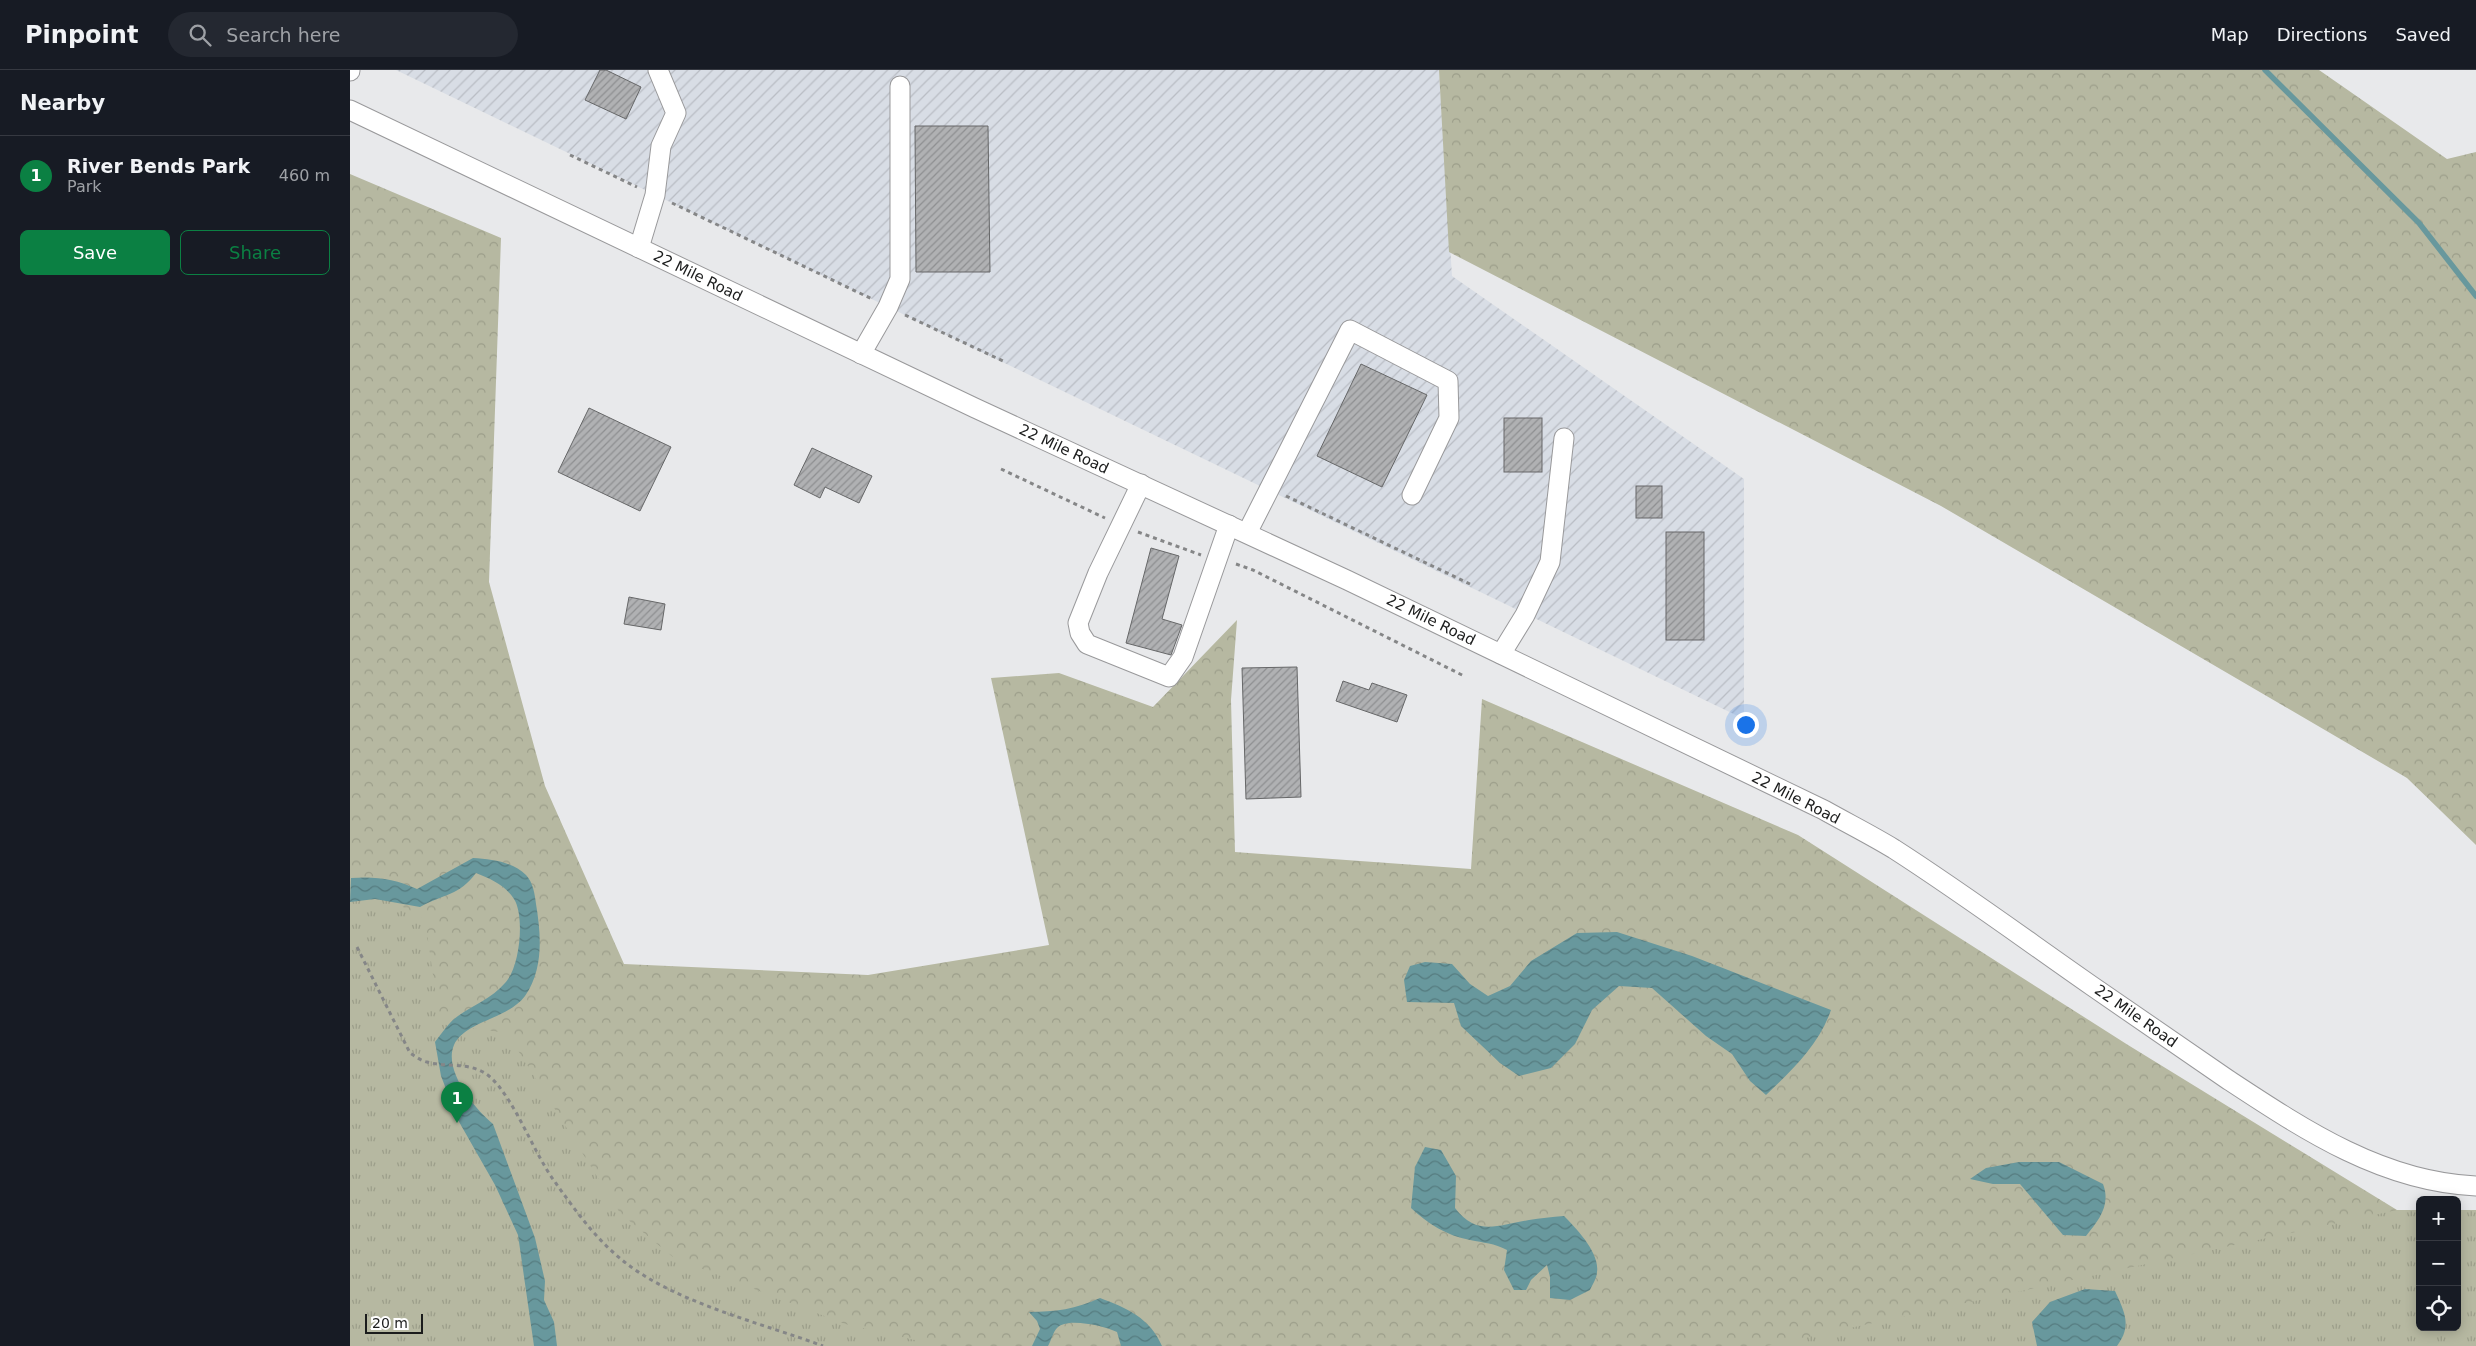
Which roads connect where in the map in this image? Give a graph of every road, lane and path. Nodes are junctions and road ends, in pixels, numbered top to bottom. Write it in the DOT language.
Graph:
graph roads {
  1 [pos="658,70"];
  2 [pos="900,86"];
  3 [pos="350,110"];
  4 [pos="570,154"];
  5 [pos="655,195"];
  6 [pos="639,248"];
  7 [pos="888,307"];
  8 [pos="861,354"];
  9 [pos="1003,361"];
  10 [pos="1564,438"];
  11 [pos="1141,484"];
  12 [pos="1270,489"];
  13 [pos="1412,495"];
  14 [pos="1228,525"];
  15 [pos="1247,534"];
  16 [pos="1470,584"];
  17 [pos="1501,654"];
  18 [pos="357,947"];
  19 [pos="2476,1186"];
  20 [pos="823,1346"];
  1 -- 5 [label="street"];
  2 -- 7 [label="street"];
  3 -- 6 [label="street, 22 Mile Road"];
  4 -- 5 [label="path"];
  5 -- 6 [label="street"];
  5 -- 7 [label="path"];
  6 -- 8 [label="street, 22 Mile Road"];
  7 -- 8 [label="street"];
  7 -- 9 [label="path"];
  8 -- 11 [label="street, 22 Mile Road"];
  10 -- 17 [label="street"];
  11 -- 14 [label="street, 22 Mile Road"];
  11 -- 14 [label="street"];
  12 -- 13 [label="street"];
  12 -- 15 [label="street"];
  12 -- 16 [label="path"];
  14 -- 15 [label="street, 22 Mile Road"];
  15 -- 17 [label="street, 22 Mile Road"];
  17 -- 19 [label="street, 22 Mile Road"];
  18 -- 20 [label="path"];
}
